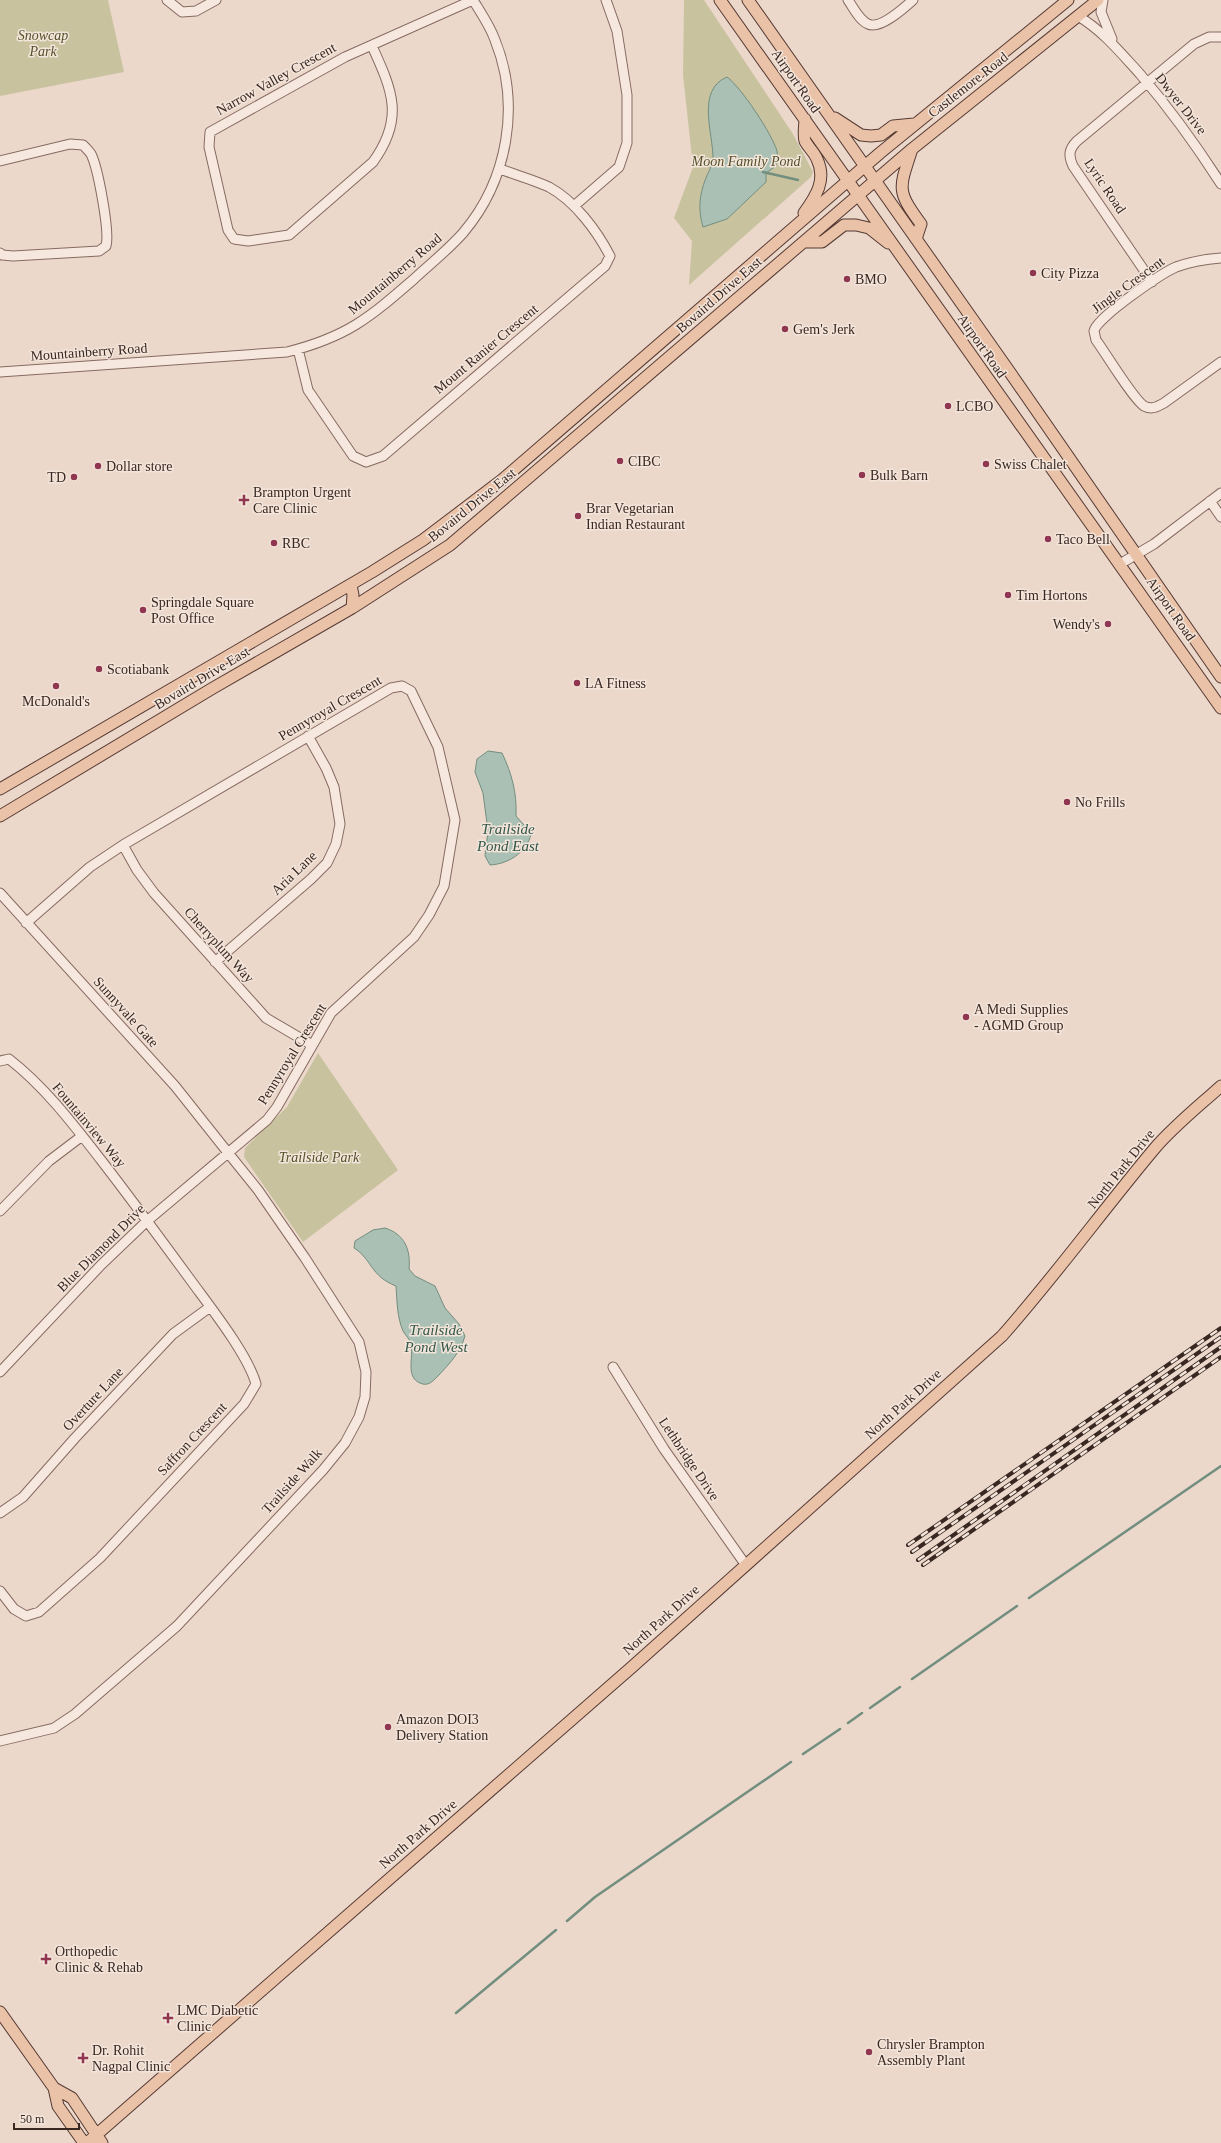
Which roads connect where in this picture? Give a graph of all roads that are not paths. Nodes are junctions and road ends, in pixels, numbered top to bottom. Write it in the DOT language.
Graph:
graph roads {
  1 [pos="167,0"];
  2 [pos="216,0"];
  3 [pos="473,0"];
  4 [pos="606,0"];
  5 [pos="720,0"];
  6 [pos="748,0"];
  7 [pos="848,0"];
  8 [pos="913,0"];
  9 [pos="1068,0"];
  10 [pos="1098,0"];
  11 [pos="1103,0"];
  12 [pos="1078,16"];
  13 [pos="1221,36"];
  14 [pos="1114,44"];
  15 [pos="372,46"];
  16 [pos="1147,83"];
  17 [pos="826,111"];
  18 [pos="805,119"];
  19 [pos="914,124"];
  20 [pos="912,149"];
  21 [pos="0,161"];
  22 [pos="864,166"];
  23 [pos="500,169"];
  24 [pos="848,180"];
  25 [pos="875,180"];
  26 [pos="1221,184"];
  27 [pos="858,195"];
  28 [pos="574,206"];
  29 [pos="792,229"];
  30 [pos="916,238"];
  31 [pos="804,242"];
  32 [pos="896,248"];
  33 [pos="0,253"];
  34 [pos="1221,258"];
  35 [pos="1152,282"];
  36 [pos="298,349"];
  37 [pos="1221,362"];
  38 [pos="0,372"];
  39 [pos="1221,493"];
  40 [pos="1210,501"];
  41 [pos="1221,517"];
  42 [pos="1135,555"];
  43 [pos="1120,564"];
  44 [pos="351,585"];
  45 [pos="352,608"];
  46 [pos="1221,677"];
  47 [pos="1221,708"];
  48 [pos="308,736"];
  49 [pos="0,789"];
  50 [pos="0,816"];
  51 [pos="123,845"];
  52 [pos="0,893"];
  53 [pos="26,923"];
  54 [pos="215,962"];
  55 [pos="312,1045"];
  56 [pos="0,1061"];
  57 [pos="1221,1086"];
  58 [pos="82,1136"];
  59 [pos="228,1153"];
  60 [pos="0,1211"];
  61 [pos="147,1221"];
  62 [pos="210,1307"];
  63 [pos="612,1367"];
  64 [pos="0,1372"];
  65 [pos="0,1513"];
  66 [pos="745,1564"];
  67 [pos="0,1591"];
  68 [pos="0,1741"];
  69 [pos="0,2012"];
  70 [pos="54,2088"];
  71 [pos="100,2139"];
  72 [pos="85,2143"];
  1 -- 2 [label="street"];
  3 -- 15 [label="street, Narrow Valley Crescent"];
  3 -- 23 [label="street, Mountainberry Road"];
  4 -- 28 [label="street"];
  5 -- 18 [label="main road, Airport Road"];
  6 -- 17 [label="main road, Airport Road"];
  7 -- 8 [label="street"];
  9 -- 19 [label="main road, Castlemore Road"];
  10 -- 12 [label="main road, Castlemore Road"];
  11 -- 14 [label="street, Dwyer Drive"];
  12 -- 14 [label="street, Dwyer Drive"];
  12 -- 20 [label="main road, Castlemore Road"];
  13 -- 16 [label="street, Lyric Road"];
  14 -- 16 [label="street, Dwyer Drive"];
  15 -- 15 [label="street, Narrow Valley Crescent"];
  16 -- 26 [label="street, Dwyer Drive"];
  16 -- 35 [label="street, Lyric Road"];
  17 -- 19 [label="main road"];
  17 -- 22 [label="main road, Airport Road"];
  18 -- 24 [label="main road, Airport Road"];
  18 -- 29 [label="main road"];
  19 -- 22 [label="main road, Castlemore Road"];
  20 -- 25 [label="main road, Castlemore Road"];
  20 -- 30 [label="main road"];
  21 -- 33 [label="street"];
  22 -- 24 [label="main road, Castlemore Road"];
  22 -- 25 [label="main road, Airport Road"];
  23 -- 28 [label="street, Mount Ranier Crescent"];
  23 -- 36 [label="street, Mountainberry Road"];
  24 -- 27 [label="main road, Airport Road"];
  24 -- 29 [label="main road, Bovaird Drive East"];
  25 -- 27 [label="main road, Castlemore Road"];
  25 -- 30 [label="main road, Airport Road"];
  27 -- 31 [label="main road, Bovaird Drive East"];
  27 -- 32 [label="main road, Airport Road"];
  28 -- 36 [label="street, Mount Ranier Crescent"];
  29 -- 44 [label="main road, Bovaird Drive East"];
  30 -- 42 [label="main road, Airport Road"];
  31 -- 32 [label="main road"];
  31 -- 45 [label="main road, Bovaird Drive East"];
  32 -- 43 [label="main road, Airport Road"];
  34 -- 35 [label="street, Jingle Crescent"];
  35 -- 37 [label="street, Jingle Crescent"];
  36 -- 38 [label="street, Mountainberry Road"];
  39 -- 40 [label="street"];
  40 -- 41 [label="street"];
  40 -- 42 [label="street"];
  42 -- 43 [label="street"];
  42 -- 46 [label="main road, Airport Road"];
  43 -- 47 [label="main road, Airport Road"];
  44 -- 45 [label="main road"];
  44 -- 49 [label="main road, Bovaird Drive East"];
  45 -- 50 [label="main road, Bovaird Drive East"];
  48 -- 51 [label="street, Pennyroyal Crescent"];
  48 -- 54 [label="street, Aria Lane"];
  48 -- 55 [label="street, Pennyroyal Crescent"];
  51 -- 53 [label="street, Pennyroyal Crescent"];
  51 -- 54 [label="street, Cherryplum Way"];
  52 -- 53 [label="street, Sunnyvale Gate"];
  53 -- 59 [label="street, Sunnyvale Gate"];
  54 -- 55 [label="street, Cherryplum Way"];
  55 -- 59 [label="street, Pennyroyal Crescent"];
  56 -- 58 [label="street, Fountainview Way"];
  57 -- 66 [label="main road, North Park Drive"];
  58 -- 60 [label="street"];
  58 -- 61 [label="street, Fountainview Way"];
  59 -- 61 [label="street, Blue Diamond Drive"];
  59 -- 68 [label="street, Trailside Walk"];
  61 -- 62 [label="street, Saffron Crescent"];
  61 -- 64 [label="street, Blue Diamond Drive"];
  62 -- 65 [label="street, Overture Lane"];
  62 -- 67 [label="street, Saffron Crescent"];
  63 -- 66 [label="street, Lethbridge Drive"];
  66 -- 71 [label="main road, North Park Drive"];
  69 -- 70 [label="main road"];
  70 -- 71 [label="main road"];
  70 -- 72 [label="main road"];
  71 -- 72 [label="main road, North Park Drive"];
}
